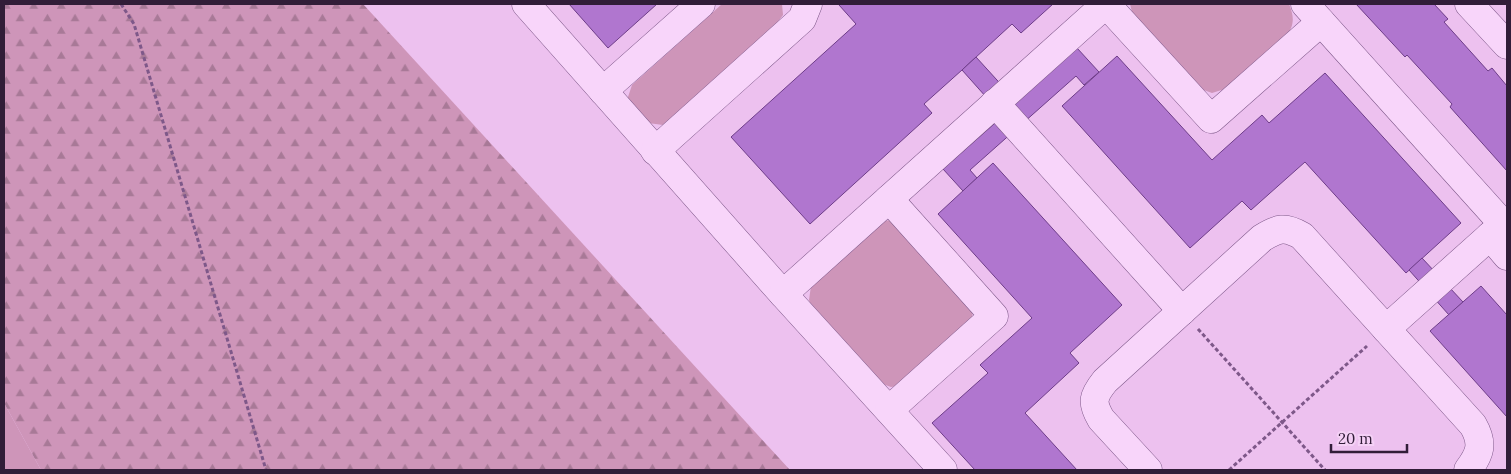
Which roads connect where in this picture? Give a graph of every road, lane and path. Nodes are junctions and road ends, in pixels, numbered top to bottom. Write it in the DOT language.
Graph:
graph roads {
  1 [pos="121,4"];
  2 [pos="526,4"];
  3 [pos="701,4"];
  4 [pos="808,4"];
  5 [pos="1106,4"];
  6 [pos="1469,4"];
  7 [pos="1313,13"];
  8 [pos="1507,45"];
  9 [pos="603,91"];
  10 [pos="996,103"];
  11 [pos="655,151"];
  12 [pos="889,199"];
  13 [pos="1502,234"];
  14 [pos="783,294"];
  15 [pos="1182,311"];
  16 [pos="1386,329"];
  17 [pos="889,410"];
  18 [pos="1282,422"];
  19 [pos="266,470"];
  20 [pos="943,470"];
  21 [pos="1148,470"];
  22 [pos="1229,470"];
  23 [pos="1325,470"];
  24 [pos="1468,470"];
  1 -- 19 [label="path"];
  2 -- 9 [label="lane"];
  3 -- 9 [label="lane"];
  4 -- 11 [label="lane"];
  5 -- 7 [label="lane"];
  5 -- 10 [label="lane"];
  6 -- 8 [label="lane"];
  7 -- 13 [label="lane"];
  9 -- 11 [label="lane"];
  10 -- 12 [label="lane"];
  10 -- 15 [label="lane"];
  11 -- 14 [label="lane"];
  12 -- 14 [label="lane"];
  12 -- 17 [label="lane"];
  13 -- 16 [label="lane"];
  14 -- 17 [label="lane"];
  15 -- 16 [label="lane"];
  15 -- 18 [label="path"];
  15 -- 21 [label="lane"];
  16 -- 18 [label="path"];
  16 -- 24 [label="lane"];
  17 -- 20 [label="lane"];
  18 -- 22 [label="path"];
  18 -- 23 [label="path"];
}
